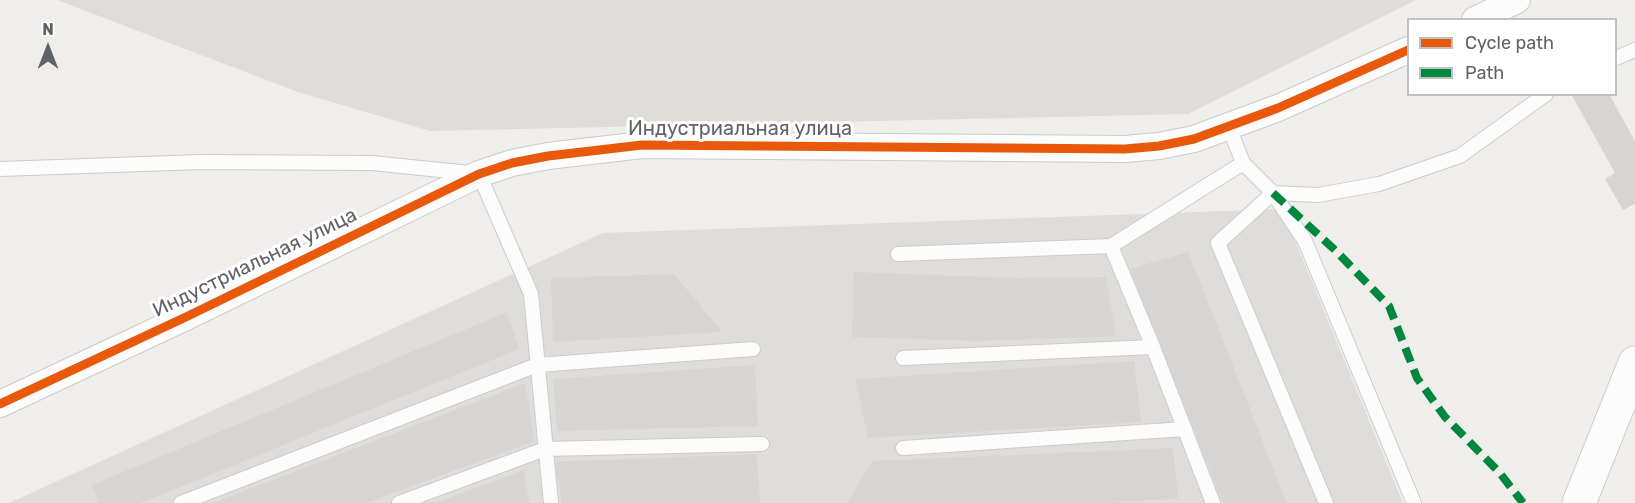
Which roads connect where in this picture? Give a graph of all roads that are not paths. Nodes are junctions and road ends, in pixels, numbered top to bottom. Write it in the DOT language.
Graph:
graph roads {
  1 [pos="1517,0"];
  2 [pos="1479,18"];
  3 [pos="1407,50"];
  4 [pos="1635,50"];
  5 [pos="1617,58"];
  6 [pos="1543,96"];
  7 [pos="1229,127"];
  8 [pos="1243,163"];
  9 [pos="0,169"];
  10 [pos="479,174"];
  11 [pos="1273,193"];
  12 [pos="1111,246"];
  13 [pos="898,254"];
  14 [pos="1153,347"];
  15 [pos="753,349"];
  16 [pos="903,358"];
  17 [pos="1635,363"];
  18 [pos="537,365"];
  19 [pos="0,404"];
  20 [pos="1185,429"];
  21 [pos="762,444"];
  22 [pos="545,448"];
  23 [pos="903,448"];
  24 [pos="181,503"];
  25 [pos="399,503"];
  26 [pos="551,503"];
  27 [pos="1213,503"];
  28 [pos="1326,503"];
  29 [pos="1414,503"];
  30 [pos="1579,503"];
  1 -- 2 [label="street"];
  3 -- 7 [label="street, Индустриальная улица"];
  4 -- 5 [label="lane"];
  6 -- 11 [label="lane"];
  7 -- 8 [label="lane"];
  7 -- 10 [label="street, Индустриальная улица"];
  8 -- 11 [label="lane"];
  8 -- 12 [label="lane"];
  9 -- 10 [label="lane"];
  10 -- 18 [label="lane"];
  10 -- 19 [label="street, Индустриальная улица"];
  11 -- 28 [label="lane"];
  11 -- 29 [label="lane"];
  12 -- 13 [label="lane"];
  12 -- 14 [label="lane"];
  14 -- 16 [label="lane"];
  14 -- 20 [label="lane"];
  15 -- 18 [label="lane"];
  17 -- 30 [label="street"];
  18 -- 22 [label="lane"];
  18 -- 24 [label="lane"];
  20 -- 23 [label="lane"];
  20 -- 27 [label="lane"];
  21 -- 22 [label="lane"];
  22 -- 25 [label="lane"];
  22 -- 26 [label="lane"];
}
